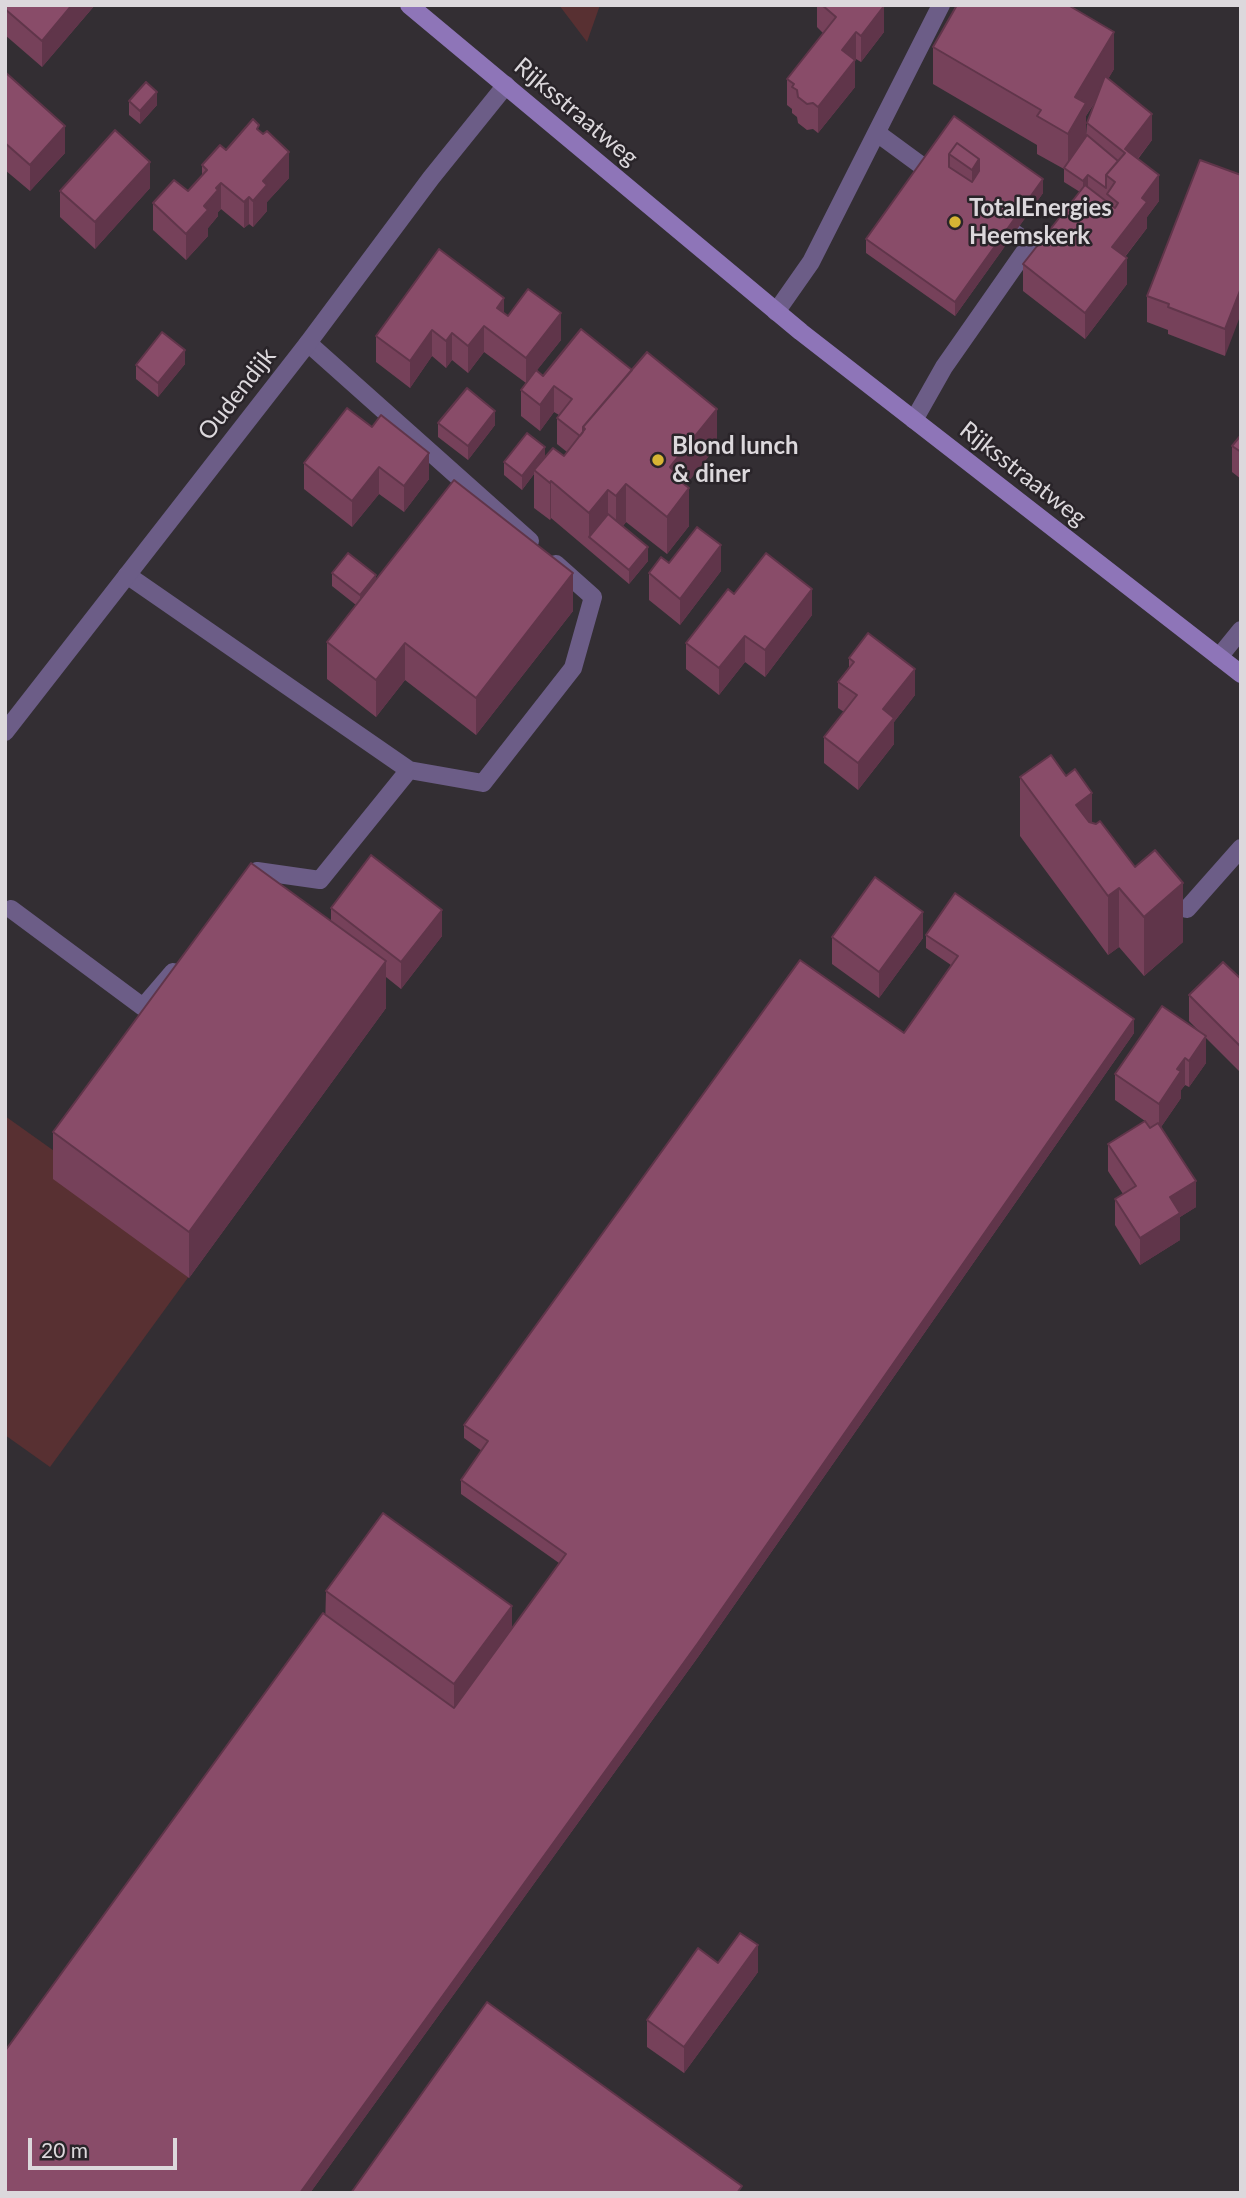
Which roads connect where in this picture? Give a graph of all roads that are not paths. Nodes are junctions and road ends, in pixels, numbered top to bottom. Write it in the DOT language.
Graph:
graph roads {
  1 [pos="409,5"];
  2 [pos="941,5"];
  3 [pos="506,85"];
  4 [pos="877,133"];
  5 [pos="953,189"];
  6 [pos="986,212"];
  7 [pos="776,312"];
  8 [pos="308,344"];
  9 [pos="914,420"];
  10 [pos="127,575"];
  11 [pos="1241,630"];
  12 [pos="1219,657"];
  13 [pos="1241,674"];
  14 [pos="5,732"];
  15 [pos="409,770"];
  16 [pos="1241,848"];
  17 [pos="240,892"];
  18 [pos="11,909"];
  19 [pos="1187,909"];
  20 [pos="187,955"];
  1 -- 3 [label="main road, Rijksstraatweg"];
  2 -- 4 [label="street"];
  3 -- 7 [label="main road, Rijksstraatweg"];
  3 -- 8 [label="street, Oudendijk"];
  4 -- 5 [label="street"];
  4 -- 7 [label="street"];
  6 -- 9 [label="street"];
  7 -- 9 [label="main road, Rijksstraatweg"];
  8 -- 10 [label="street, Oudendijk"];
  8 -- 15 [label="street"];
  9 -- 12 [label="main road, Rijksstraatweg"];
  10 -- 14 [label="street, Oudendijk"];
  10 -- 15 [label="street"];
  11 -- 12 [label="street"];
  12 -- 13 [label="main road, Rijksstraatweg"];
  15 -- 17 [label="street"];
  16 -- 19 [label="street"];
  18 -- 20 [label="street"];
}
